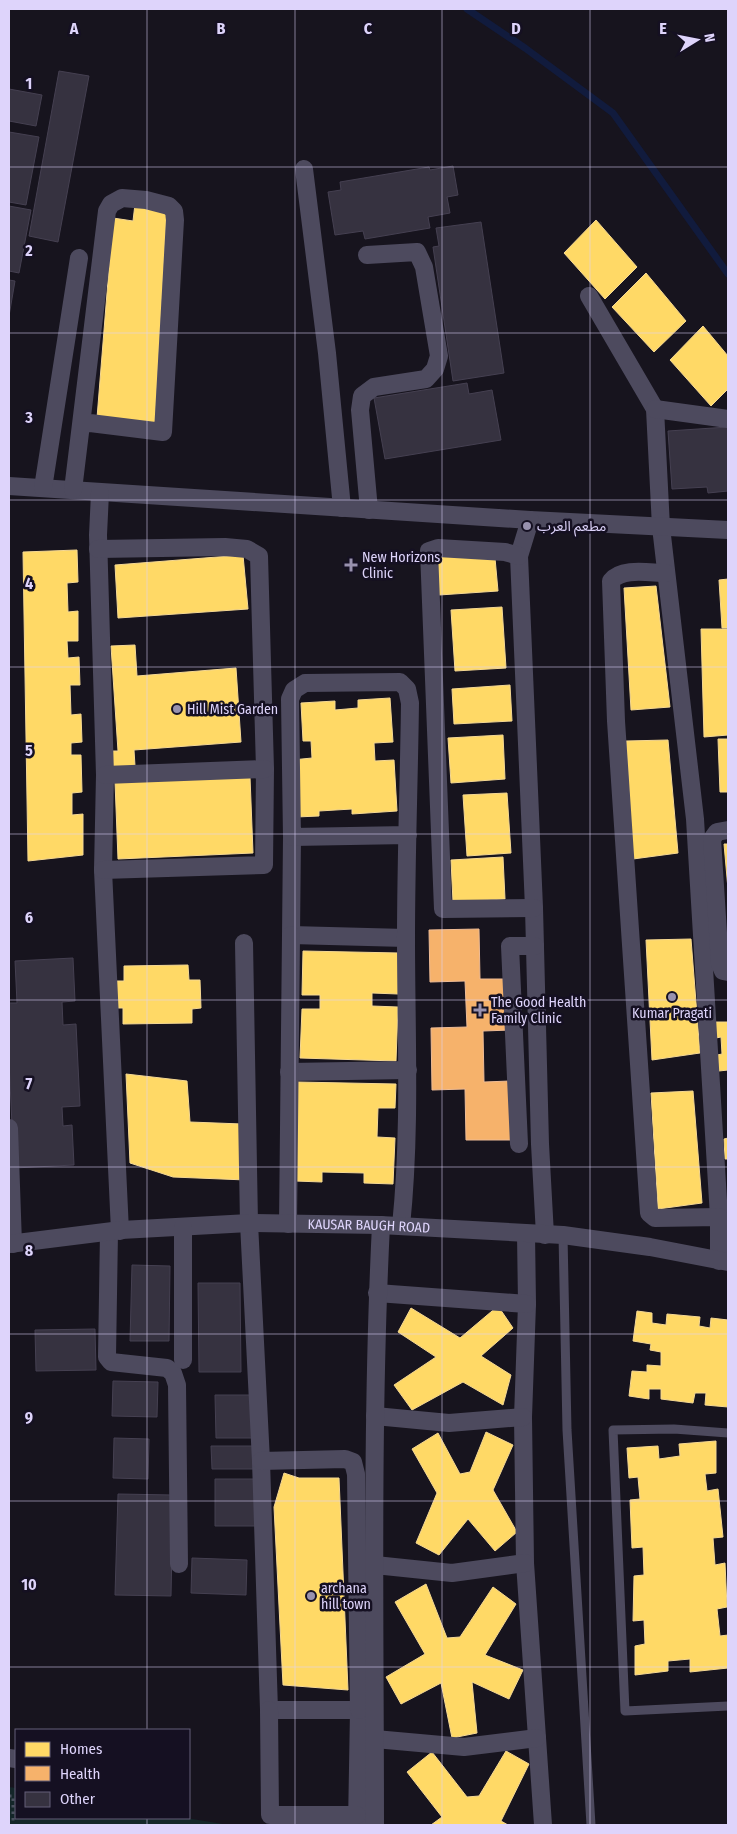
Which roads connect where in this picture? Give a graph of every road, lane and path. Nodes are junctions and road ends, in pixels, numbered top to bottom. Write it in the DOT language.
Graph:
graph roads {
  1 [pos="304,168"];
  2 [pos="367,255"];
  3 [pos="79,258"];
  4 [pos="589,296"];
  5 [pos="656,409"];
  6 [pos="728,419"];
  7 [pos="82,422"];
  8 [pos="9,486"];
  9 [pos="44,488"];
  10 [pos="73,490"];
  11 [pos="100,492"];
  12 [pos="342,508"];
  13 [pos="369,510"];
  14 [pos="530,520"];
  15 [pos="661,527"];
  16 [pos="728,530"];
  17 [pos="98,549"];
  18 [pos="519,556"];
  19 [pos="666,573"];
  20 [pos="265,769"];
  21 [pos="105,775"];
  22 [pos="728,830"];
  23 [pos="408,836"];
  24 [pos="292,837"];
  25 [pos="103,870"];
  26 [pos="534,908"];
  27 [pos="291,935"];
  28 [pos="406,938"];
  29 [pos="244,943"];
  30 [pos="535,946"];
  31 [pos="728,972"];
  32 [pos="537,1056"];
  33 [pos="515,1057"];
  34 [pos="408,1070"];
  35 [pos="289,1072"];
  36 [pos="9,1128"];
  37 [pos="520,1144"];
  38 [pos="719,1217"];
  39 [pos="249,1223"];
  40 [pos="288,1224"];
  41 [pos="381,1225"];
  42 [pos="401,1226"];
  43 [pos="183,1227"];
  44 [pos="114,1231"];
  45 [pos="526,1234"];
  46 [pos="545,1235"];
  47 [pos="563,1235"];
  48 [pos="11,1244"];
  49 [pos="724,1262"];
  50 [pos="377,1293"];
  51 [pos="527,1304"];
  52 [pos="183,1360"];
  53 [pos="375,1416"];
  54 [pos="523,1416"];
  55 [pos="728,1433"];
  56 [pos="261,1461"];
  57 [pos="525,1563"];
  58 [pos="179,1564"];
  59 [pos="375,1565"];
  60 [pos="728,1706"];
  61 [pos="269,1710"];
  62 [pos="359,1710"];
  63 [pos="537,1738"];
  64 [pos="375,1739"];
  65 [pos="9,1796"];
  66 [pos="357,1820"];
  67 [pos="13,1825"];
  68 [pos="376,1825"];
  69 [pos="543,1825"];
  70 [pos="590,1825"];
  1 -- 12 [label="street"];
  2 -- 13 [label="street"];
  3 -- 9 [label="street"];
  4 -- 5 [label="street"];
  5 -- 6 [label="street"];
  5 -- 15 [label="street"];
  7 -- 7 [label="street"];
  7 -- 10 [label="street"];
  8 -- 9 [label="street"];
  9 -- 10 [label="street"];
  10 -- 11 [label="street"];
  11 -- 12 [label="street"];
  11 -- 17 [label="street"];
  12 -- 13 [label="street"];
  13 -- 14 [label="street"];
  14 -- 15 [label="street"];
  14 -- 18 [label="street"];
  15 -- 16 [label="street"];
  15 -- 19 [label="street"];
  17 -- 20 [label="street"];
  17 -- 21 [label="street"];
  18 -- 26 [label="street"];
  18 -- 26 [label="street"];
  19 -- 38 [label="street"];
  19 -- 38 [label="street"];
  20 -- 21 [label="street"];
  20 -- 25 [label="street"];
  21 -- 25 [label="street"];
  22 -- 31 [label="street"];
  23 -- 24 [label="street"];
  23 -- 24 [label="street"];
  23 -- 28 [label="street"];
  24 -- 27 [label="street"];
  25 -- 44 [label="street"];
  26 -- 30 [label="street"];
  27 -- 28 [label="street"];
  27 -- 35 [label="street"];
  28 -- 34 [label="street"];
  29 -- 39 [label="street"];
  30 -- 32 [label="street"];
  30 -- 33 [label="street"];
  32 -- 33 [label="street"];
  32 -- 46 [label="street"];
  33 -- 37 [label="street"];
  34 -- 35 [label="street"];
  34 -- 42 [label="street"];
  35 -- 40 [label="street"];
  36 -- 48 [label="street"];
  38 -- 49 [label="street"];
  39 -- 40 [label="street, KAUSAR BAUGH ROAD"];
  39 -- 43 [label="street, KAUSAR BAUGH ROAD"];
  39 -- 56 [label="street"];
  40 -- 41 [label="street, KAUSAR BAUGH ROAD"];
  41 -- 42 [label="street, KAUSAR BAUGH ROAD"];
  41 -- 50 [label="street"];
  42 -- 45 [label="street, KAUSAR BAUGH ROAD"];
  43 -- 44 [label="street, KAUSAR BAUGH ROAD"];
  43 -- 52 [label="street"];
  44 -- 48 [label="street, KAUSAR BAUGH ROAD"];
  44 -- 58 [label="street"];
  45 -- 46 [label="street, KAUSAR BAUGH ROAD"];
  45 -- 51 [label="street"];
  46 -- 47 [label="street, KAUSAR BAUGH ROAD"];
  47 -- 49 [label="street, KAUSAR BAUGH ROAD"];
  47 -- 70 [label="lane"];
  50 -- 51 [label="street"];
  50 -- 53 [label="street"];
  51 -- 54 [label="street"];
  53 -- 54 [label="street"];
  53 -- 59 [label="street"];
  54 -- 57 [label="street"];
  55 -- 60 [label="lane"];
  56 -- 61 [label="street"];
  56 -- 62 [label="street"];
  57 -- 59 [label="street"];
  57 -- 63 [label="street"];
  59 -- 64 [label="street"];
  61 -- 62 [label="street"];
  61 -- 66 [label="street"];
  62 -- 66 [label="street"];
  63 -- 64 [label="street"];
  63 -- 69 [label="street"];
  64 -- 68 [label="street"];
  65 -- 67 [label="path"];
}
